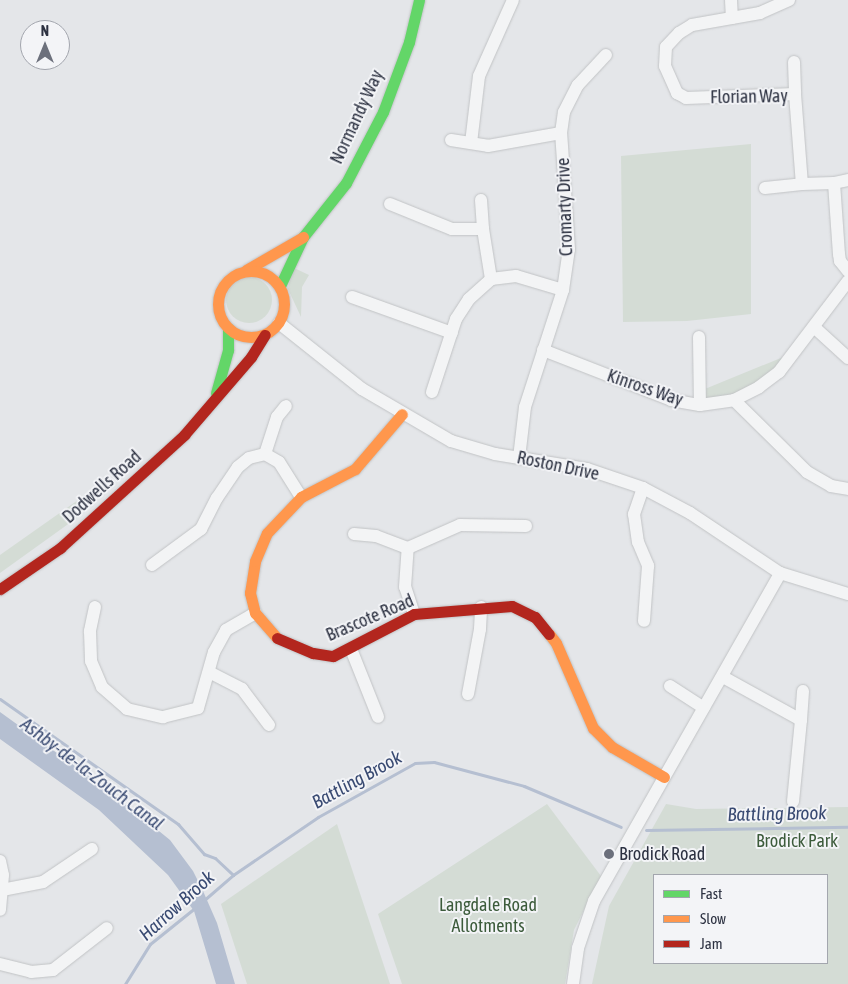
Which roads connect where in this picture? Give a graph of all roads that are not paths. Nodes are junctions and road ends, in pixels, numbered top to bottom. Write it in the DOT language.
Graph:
graph roads {
  1 [pos="419,0"];
  2 [pos="513,0"];
  3 [pos="731,0"];
  4 [pos="790,0"];
  5 [pos="732,18"];
  6 [pos="606,55"];
  7 [pos="794,62"];
  8 [pos="795,94"];
  9 [pos="561,132"];
  10 [pos="451,140"];
  11 [pos="471,143"];
  12 [pos="848,180"];
  13 [pos="834,182"];
  14 [pos="802,184"];
  15 [pos="765,188"];
  16 [pos="481,200"];
  17 [pos="390,204"];
  18 [pos="484,229"];
  19 [pos="303,237"];
  20 [pos="246,270"];
  21 [pos="848,271"];
  22 [pos="491,279"];
  23 [pos="848,282"];
  24 [pos="280,286"];
  25 [pos="563,290"];
  26 [pos="352,297"];
  27 [pos="279,323"];
  28 [pos="814,327"];
  29 [pos="228,328"];
  30 [pos="452,333"];
  31 [pos="264,335"];
  32 [pos="699,337"];
  33 [pos="543,350"];
  34 [pos="848,358"];
  35 [pos="432,392"];
  36 [pos="215,397"];
  37 [pos="734,400"];
  38 [pos="700,405"];
  39 [pos="286,406"];
  40 [pos="402,414"];
  41 [pos="265,454"];
  42 [pos="519,458"];
  43 [pos="643,488"];
  44 [pos="848,489"];
  45 [pos="301,497"];
  46 [pos="526,526"];
  47 [pos="354,534"];
  48 [pos="408,548"];
  49 [pos="152,565"];
  50 [pos="780,572"];
  51 [pos="0,589"];
  52 [pos="848,594"];
  53 [pos="95,607"];
  54 [pos="480,607"];
  55 [pos="255,613"];
  56 [pos="414,614"];
  57 [pos="644,621"];
  58 [pos="352,649"];
  59 [pos="209,672"];
  60 [pos="723,677"];
  61 [pos="670,686"];
  62 [pos="803,691"];
  63 [pos="468,694"];
  64 [pos="704,708"];
  65 [pos="378,716"];
  66 [pos="801,720"];
  67 [pos="269,725"];
  68 [pos="664,776"];
  69 [pos="793,802"];
  70 [pos="92,849"];
  71 [pos="0,861"];
  72 [pos="2,890"];
  73 [pos="0,910"];
  74 [pos="107,928"];
  75 [pos="0,964"];
  76 [pos="573,984"];
  1 -- 19 [label="main road, Normandy Way"];
  2 -- 11 [label="street"];
  3 -- 5 [label="street"];
  4 -- 5 [label="street, Florian Way"];
  5 -- 8 [label="street, Florian Way"];
  6 -- 9 [label="street, Cromarty Drive"];
  7 -- 8 [label="street"];
  8 -- 14 [label="street, Florian Way"];
  9 -- 11 [label="street"];
  9 -- 25 [label="street, Cromarty Drive"];
  10 -- 11 [label="street"];
  12 -- 13 [label="street"];
  13 -- 14 [label="street"];
  13 -- 21 [label="street"];
  14 -- 15 [label="street"];
  16 -- 18 [label="street"];
  17 -- 18 [label="street"];
  18 -- 22 [label="street"];
  19 -- 20 [label="main road, Normandy Way"];
  19 -- 24 [label="main road, Normandy Way"];
  20 -- 24 [label="main road"];
  20 -- 29 [label="main road"];
  22 -- 25 [label="street"];
  22 -- 30 [label="street"];
  23 -- 28 [label="street, Kinross Way"];
  24 -- 27 [label="main road"];
  25 -- 33 [label="street, Cromarty Drive"];
  26 -- 30 [label="street"];
  27 -- 31 [label="main road"];
  27 -- 40 [label="street, Roston Drive"];
  28 -- 34 [label="street"];
  28 -- 37 [label="street, Kinross Way"];
  29 -- 31 [label="main road"];
  29 -- 36 [label="main road, Dodwells Road"];
  30 -- 35 [label="street"];
  31 -- 36 [label="main road, Dodwells Road"];
  32 -- 38 [label="street"];
  33 -- 38 [label="street, Kinross Way"];
  33 -- 42 [label="street, Cromarty Drive"];
  36 -- 51 [label="main road, Dodwells Road"];
  37 -- 38 [label="street, Kinross Way"];
  37 -- 44 [label="street"];
  39 -- 41 [label="street"];
  40 -- 42 [label="street, Roston Drive"];
  40 -- 45 [label="main road, Brascote Road"];
  41 -- 45 [label="street"];
  41 -- 49 [label="street"];
  42 -- 43 [label="street, Roston Drive"];
  43 -- 50 [label="street, Roston Drive"];
  43 -- 57 [label="street"];
  45 -- 55 [label="main road, Brascote Road"];
  46 -- 48 [label="street"];
  47 -- 48 [label="street"];
  48 -- 56 [label="street"];
  50 -- 52 [label="street, Roston Drive"];
  50 -- 60 [label="street"];
  53 -- 59 [label="street"];
  54 -- 56 [label="main road, Brascote Road"];
  54 -- 63 [label="street"];
  54 -- 68 [label="main road, Brascote Road"];
  55 -- 58 [label="main road, Brascote Road"];
  55 -- 59 [label="street"];
  56 -- 58 [label="main road, Brascote Road"];
  58 -- 65 [label="street"];
  59 -- 67 [label="street"];
  60 -- 64 [label="street"];
  60 -- 66 [label="street"];
  61 -- 64 [label="street"];
  62 -- 66 [label="street"];
  64 -- 68 [label="street"];
  66 -- 69 [label="street"];
  68 -- 76 [label="street"];
  70 -- 72 [label="street"];
  71 -- 72 [label="street"];
  72 -- 73 [label="street"];
  74 -- 75 [label="street"];
}
